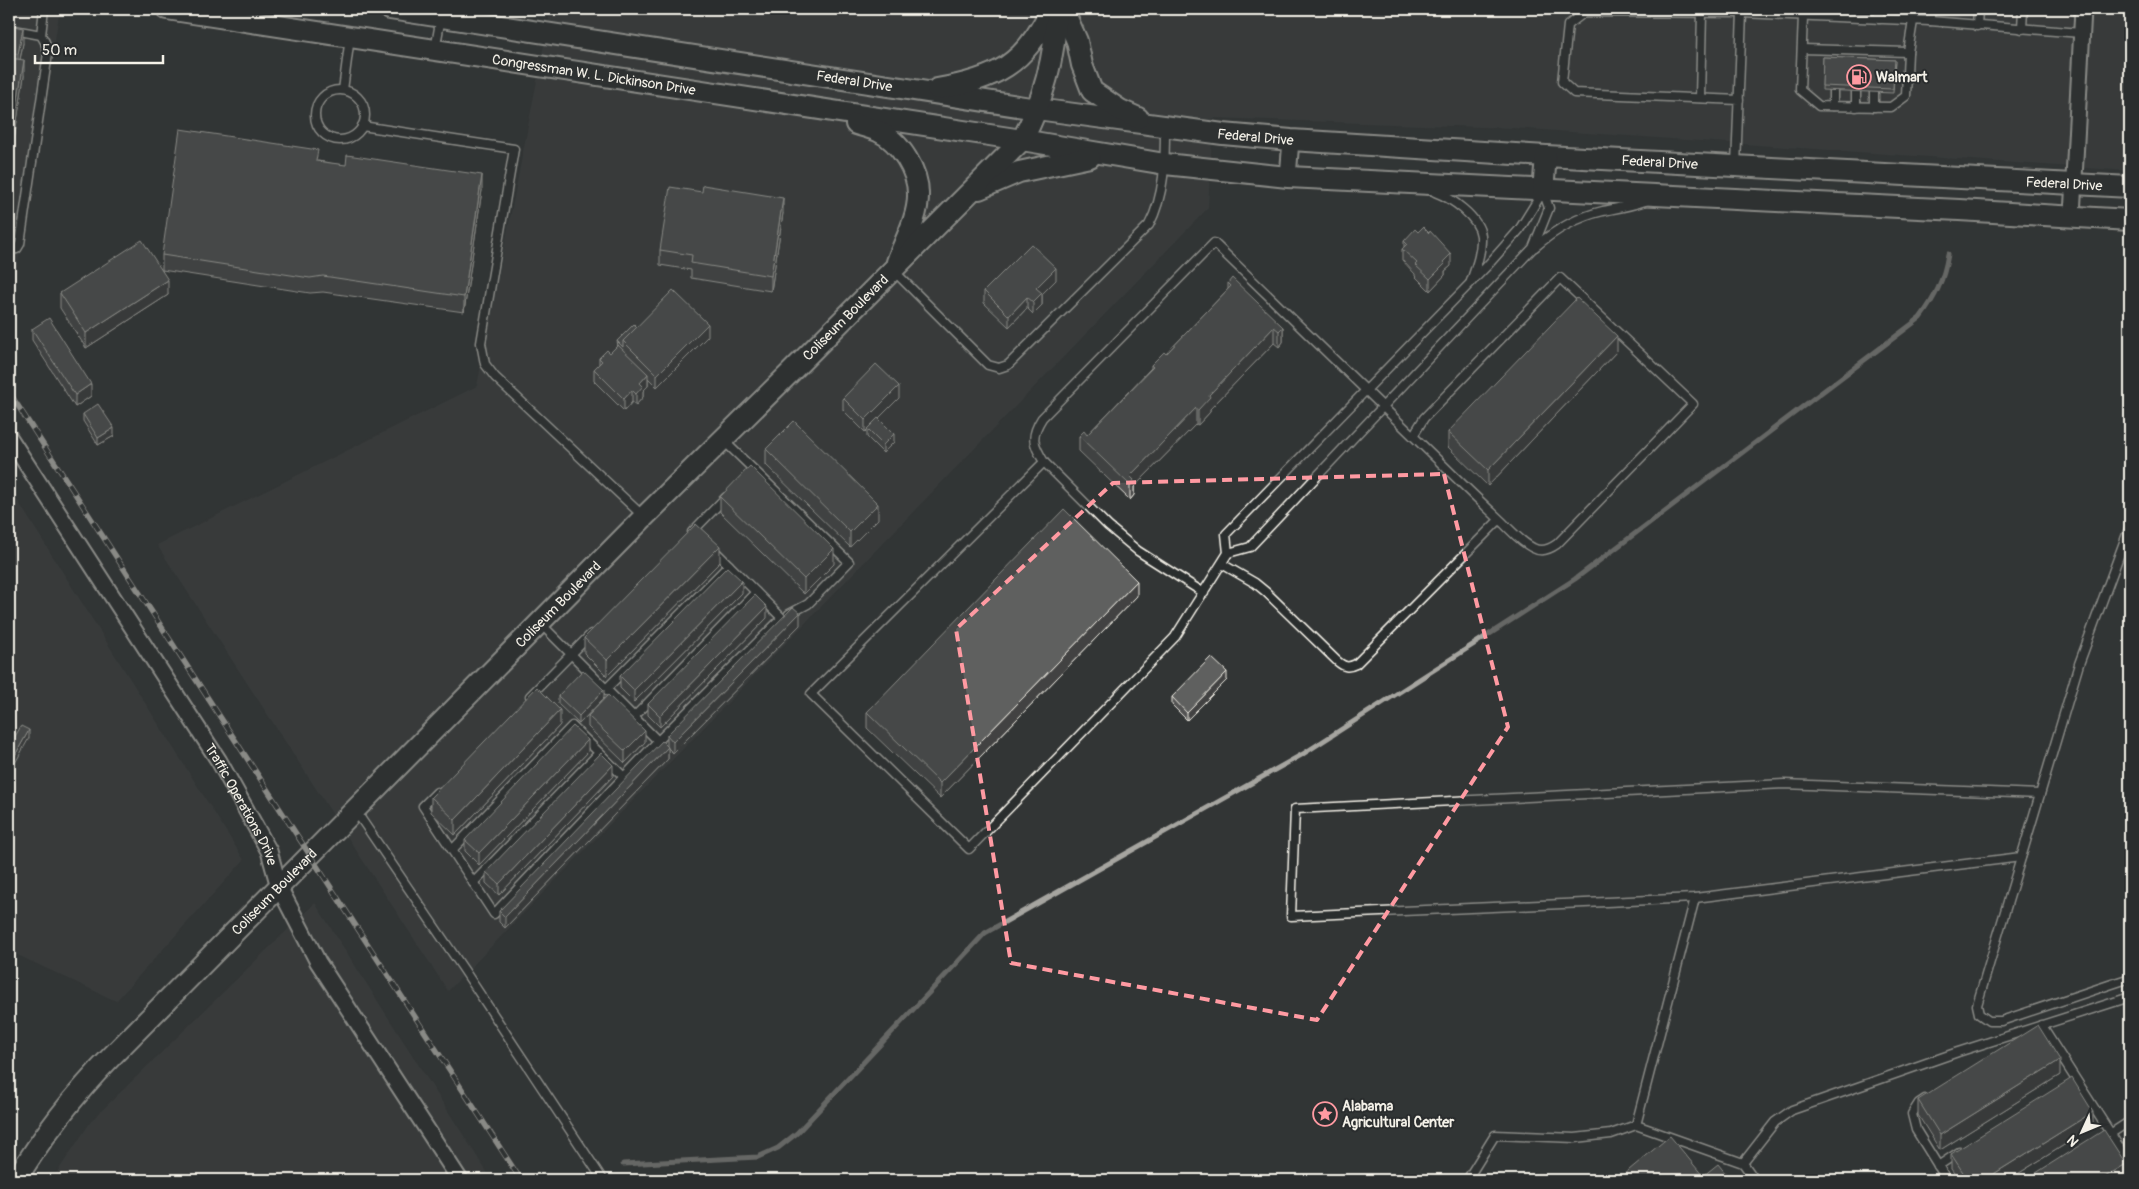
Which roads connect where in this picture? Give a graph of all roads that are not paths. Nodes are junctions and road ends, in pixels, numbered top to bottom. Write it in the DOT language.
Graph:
graph roads {
  1 [pos="44,9"];
  2 [pos="167,9"];
  3 [pos="390,9"];
  4 [pos="1051,9"];
  5 [pos="1057,9"];
  6 [pos="1063,9"];
  7 [pos="1832,9"];
  8 [pos="1880,9"];
  9 [pos="1930,9"];
  10 [pos="1978,9"];
  11 [pos="2023,9"];
  12 [pos="2083,9"];
  13 [pos="1743,11"];
  14 [pos="1785,12"];
  15 [pos="442,13"];
  16 [pos="1702,13"];
  17 [pos="1803,16"];
  18 [pos="1832,18"];
  19 [pos="1879,19"];
  20 [pos="1913,21"];
  21 [pos="1930,21"];
  22 [pos="1977,26"];
  23 [pos="9,29"];
  24 [pos="2022,29"];
  25 [pos="2082,33"];
  26 [pos="40,35"];
  27 [pos="350,37"];
  28 [pos="1802,49"];
  29 [pos="435,50"];
  30 [pos="1834,50"];
  31 [pos="1908,52"];
  32 [pos="1833,61"];
  33 [pos="343,90"];
  34 [pos="1833,90"];
  35 [pos="923,92"];
  36 [pos="1856,92"];
  37 [pos="1874,92"];
  38 [pos="1700,98"];
  39 [pos="1739,100"];
  40 [pos="1833,106"];
  41 [pos="804,107"];
  42 [pos="1856,107"];
  43 [pos="1874,107"];
  44 [pos="1037,109"];
  45 [pos="362,126"];
  46 [pos="1159,126"];
  47 [pos="1022,140"];
  48 [pos="1291,140"];
  49 [pos="1101,155"];
  50 [pos="1546,156"];
  51 [pos="1164,164"];
  52 [pos="1736,166"];
  53 [pos="1288,177"];
  54 [pos="2074,184"];
  55 [pos="1416,185"];
  56 [pos="2130,187"];
  57 [pos="1543,191"];
  58 [pos="970,193"];
  59 [pos="1658,196"];
  60 [pos="2072,216"];
  61 [pos="2130,220"];
  62 [pos="1533,248"];
  63 [pos="9,250"];
  64 [pos="893,270"];
  65 [pos="1470,283"];
  66 [pos="1366,390"];
  67 [pos="1382,407"];
  68 [pos="1413,436"];
  69 [pos="9,437"];
  70 [pos="723,440"];
  71 [pos="1044,462"];
  72 [pos="754,470"];
  73 [pos="740,483"];
  74 [pos="734,490"];
  75 [pos="644,517"];
  76 [pos="1499,520"];
  77 [pos="2130,526"];
  78 [pos="694,530"];
  79 [pos="687,537"];
  80 [pos="701,537"];
  81 [pos="708,544"];
  82 [pos="1228,553"];
  83 [pos="1222,564"];
  84 [pos="729,565"];
  85 [pos="756,592"];
  86 [pos="1204,593"];
  87 [pos="782,618"];
  88 [pos="540,622"];
  89 [pos="599,626"];
  90 [pos="571,654"];
  91 [pos="606,689"];
  92 [pos="524,702"];
  93 [pos="634,717"];
  94 [pos="658,741"];
  95 [pos="599,753"];
  96 [pos="624,777"];
  97 [pos="443,785"];
  98 [pos="2040,794"];
  99 [pos="355,810"];
  100 [pos="452,850"];
  101 [pos="2022,857"];
  102 [pos="474,883"];
  103 [pos="279,887"];
  104 [pos="1696,898"];
  105 [pos="2130,978"];
  106 [pos="2130,997"];
  107 [pos="2043,1028"];
  108 [pos="2037,1035"];
  109 [pos="2075,1078"];
  110 [pos="2067,1083"];
  111 [pos="1936,1093"];
  112 [pos="2130,1121"];
  113 [pos="1636,1125"];
  114 [pos="2111,1134"];
  115 [pos="2103,1138"];
  116 [pos="1970,1146"];
  117 [pos="1743,1163"];
  118 [pos="2130,1164"];
  119 [pos="1938,1166"];
  120 [pos="457,1179"];
  121 [pos="16,1180"];
  122 [pos="603,1180"];
  123 [pos="1467,1180"];
  124 [pos="1755,1180"];
  125 [pos="1946,1180"];
  1 -- 26 [label="lane"];
  2 -- 27 [label="main road, Congressman W. L. Dickinson Drive"];
  3 -- 15 [label="main road, Federal Drive"];
  4 -- 35 [label="main road"];
  5 -- 44 [label="main road, Coliseum Boulevard"];
  6 -- 46 [label="main road"];
  7 -- 18 [label="lane"];
  8 -- 19 [label="lane"];
  9 -- 21 [label="lane"];
  10 -- 22 [label="lane"];
  11 -- 24 [label="lane"];
  12 -- 25 [label="street"];
  13 -- 14 [label="lane"];
  13 -- 16 [label="lane"];
  13 -- 39 [label="lane"];
  14 -- 17 [label="lane"];
  15 -- 29 [label="lane"];
  15 -- 35 [label="main road, Federal Drive"];
  16 -- 38 [label="lane"];
  16 -- 38 [label="lane"];
  17 -- 18 [label="lane"];
  17 -- 28 [label="lane"];
  18 -- 19 [label="lane"];
  19 -- 20 [label="lane"];
  20 -- 21 [label="lane"];
  20 -- 31 [label="lane"];
  21 -- 22 [label="lane"];
  22 -- 24 [label="lane"];
  23 -- 26 [label="lane"];
  24 -- 25 [label="lane"];
  25 -- 54 [label="street"];
  26 -- 63 [label="lane"];
  27 -- 29 [label="main road, Congressman W. L. Dickinson Drive"];
  27 -- 33 [label="lane"];
  28 -- 30 [label="lane"];
  28 -- 40 [label="lane"];
  29 -- 41 [label="main road, Congressman W. L. Dickinson Drive"];
  30 -- 31 [label="lane"];
  30 -- 32 [label="lane"];
  31 -- 43 [label="lane"];
  33 -- 45 [label="lane"];
  33 -- 45 [label="lane"];
  34 -- 40 [label="lane"];
  35 -- 44 [label="main road, Federal Drive"];
  36 -- 42 [label="lane"];
  37 -- 43 [label="lane"];
  38 -- 39 [label="lane"];
  39 -- 52 [label="lane"];
  40 -- 42 [label="lane"];
  41 -- 47 [label="main road, Congressman W. L. Dickinson Drive"];
  41 -- 64 [label="main road"];
  42 -- 43 [label="lane"];
  44 -- 46 [label="main road, Federal Drive"];
  44 -- 47 [label="main road, Coliseum Boulevard"];
  45 -- 75 [label="lane"];
  46 -- 48 [label="main road, Federal Drive"];
  46 -- 51 [label="lane"];
  47 -- 49 [label="main road"];
  47 -- 58 [label="main road, Coliseum Boulevard"];
  48 -- 50 [label="main road, Federal Drive"];
  48 -- 53 [label="street"];
  49 -- 51 [label="main road"];
  49 -- 58 [label="main road"];
  50 -- 52 [label="main road, Federal Drive"];
  50 -- 57 [label="main road"];
  51 -- 53 [label="main road"];
  51 -- 64 [label="lane"];
  52 -- 54 [label="main road, Federal Drive"];
  53 -- 55 [label="main road"];
  54 -- 56 [label="main road, Federal Drive"];
  54 -- 60 [label="street"];
  55 -- 57 [label="main road"];
  55 -- 65 [label="lane"];
  57 -- 59 [label="main road"];
  57 -- 62 [label="lane"];
  57 -- 65 [label="lane"];
  58 -- 64 [label="main road, Coliseum Boulevard"];
  59 -- 60 [label="main road"];
  59 -- 62 [label="lane"];
  60 -- 61 [label="main road"];
  62 -- 67 [label="lane"];
  64 -- 70 [label="main road, Coliseum Boulevard"];
  65 -- 66 [label="lane"];
  66 -- 67 [label="lane"];
  66 -- 71 [label="lane"];
  66 -- 82 [label="lane"];
  67 -- 68 [label="lane"];
  67 -- 82 [label="lane"];
  68 -- 76 [label="lane"];
  68 -- 76 [label="lane"];
  69 -- 103 [label="street, Traffic Operations Drive"];
  70 -- 72 [label="lane"];
  70 -- 75 [label="main road, Coliseum Boulevard"];
  71 -- 86 [label="lane"];
  71 -- 86 [label="lane"];
  72 -- 73 [label="lane"];
  72 -- 87 [label="lane"];
  74 -- 78 [label="lane"];
  75 -- 88 [label="main road, Coliseum Boulevard"];
  76 -- 83 [label="lane"];
  77 -- 98 [label="lane"];
  78 -- 79 [label="lane"];
  78 -- 80 [label="lane"];
  81 -- 84 [label="lane"];
  82 -- 83 [label="lane"];
  83 -- 86 [label="lane"];
  84 -- 85 [label="lane"];
  84 -- 91 [label="lane"];
  85 -- 87 [label="lane"];
  85 -- 93 [label="lane"];
  87 -- 94 [label="lane"];
  88 -- 90 [label="lane"];
  88 -- 99 [label="main road, Coliseum Boulevard"];
  89 -- 90 [label="lane"];
  90 -- 91 [label="lane"];
  90 -- 92 [label="lane"];
  91 -- 93 [label="lane"];
  93 -- 94 [label="lane"];
  94 -- 96 [label="lane"];
  95 -- 96 [label="lane"];
  95 -- 100 [label="lane"];
  95 -- 102 [label="lane"];
  96 -- 102 [label="lane"];
  97 -- 100 [label="lane"];
  98 -- 101 [label="lane"];
  98 -- 104 [label="lane"];
  99 -- 103 [label="main road, Coliseum Boulevard"];
  99 -- 122 [label="lane"];
  100 -- 102 [label="lane"];
  101 -- 104 [label="lane"];
  101 -- 105 [label="lane"];
  103 -- 120 [label="street, Traffic Operations Drive"];
  103 -- 121 [label="main road, Coliseum Boulevard"];
  104 -- 113 [label="lane"];
  106 -- 107 [label="lane"];
  107 -- 108 [label="lane"];
  107 -- 109 [label="lane"];
  107 -- 117 [label="lane"];
  109 -- 110 [label="lane"];
  109 -- 114 [label="lane"];
  111 -- 119 [label="lane"];
  112 -- 114 [label="lane"];
  113 -- 117 [label="lane"];
  113 -- 123 [label="lane"];
  114 -- 115 [label="lane"];
  114 -- 118 [label="lane"];
  116 -- 119 [label="lane"];
  117 -- 124 [label="lane"];
  119 -- 125 [label="lane"];
}
